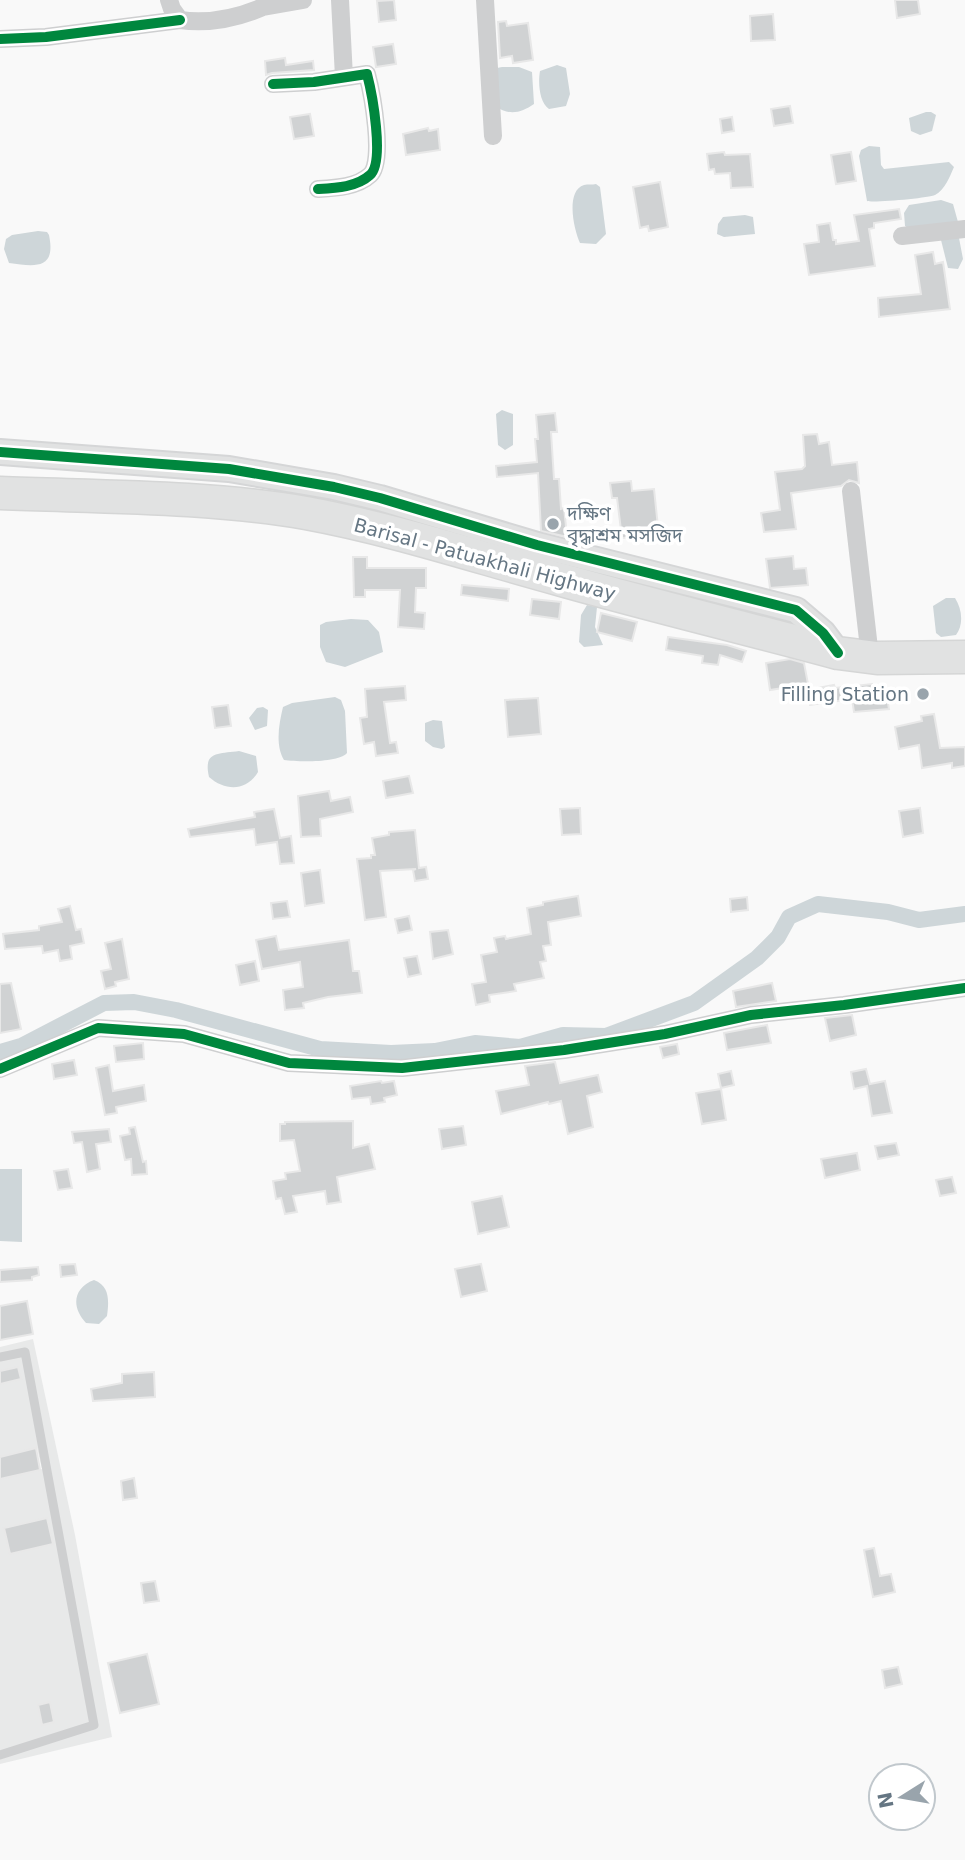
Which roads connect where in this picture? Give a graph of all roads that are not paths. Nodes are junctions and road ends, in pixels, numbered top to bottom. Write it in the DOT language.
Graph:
graph roads {
  1 [pos="169,0"];
  2 [pos="303,0"];
  3 [pos="340,0"];
  4 [pos="485,0"];
  5 [pos="264,4"];
  6 [pos="180,20"];
  7 [pos="0,39"];
  8 [pos="344,77"];
  9 [pos="273,84"];
  10 [pos="493,136"];
  11 [pos="318,189"];
  12 [pos="965,229"];
  13 [pos="902,236"];
  14 [pos="0,452"];
  15 [pos="851,491"];
  16 [pos="0,493"];
  17 [pos="838,653"];
  18 [pos="870,657"];
  19 [pos="965,657"];
  20 [pos="965,988"];
  21 [pos="0,1069"];
  22 [pos="0,1357"];
  23 [pos="0,1755"];
  1 -- 6 [label="street"];
  2 -- 5 [label="street"];
  3 -- 8 [label="street"];
  4 -- 10 [label="street"];
  5 -- 6 [label="street"];
  6 -- 7 [label="street"];
  8 -- 9 [label="street"];
  8 -- 11 [label="street"];
  12 -- 13 [label="street"];
  14 -- 17 [label="street"];
  15 -- 18 [label="street"];
  16 -- 17 [label="highway, Barisal - Patuakhali Highway"];
  17 -- 18 [label="highway, Barisal - Patuakhali Highway"];
  18 -- 19 [label="highway, Barisal - Patuakhali Highway"];
  20 -- 21 [label="street"];
  22 -- 23 [label="lane"];
}
